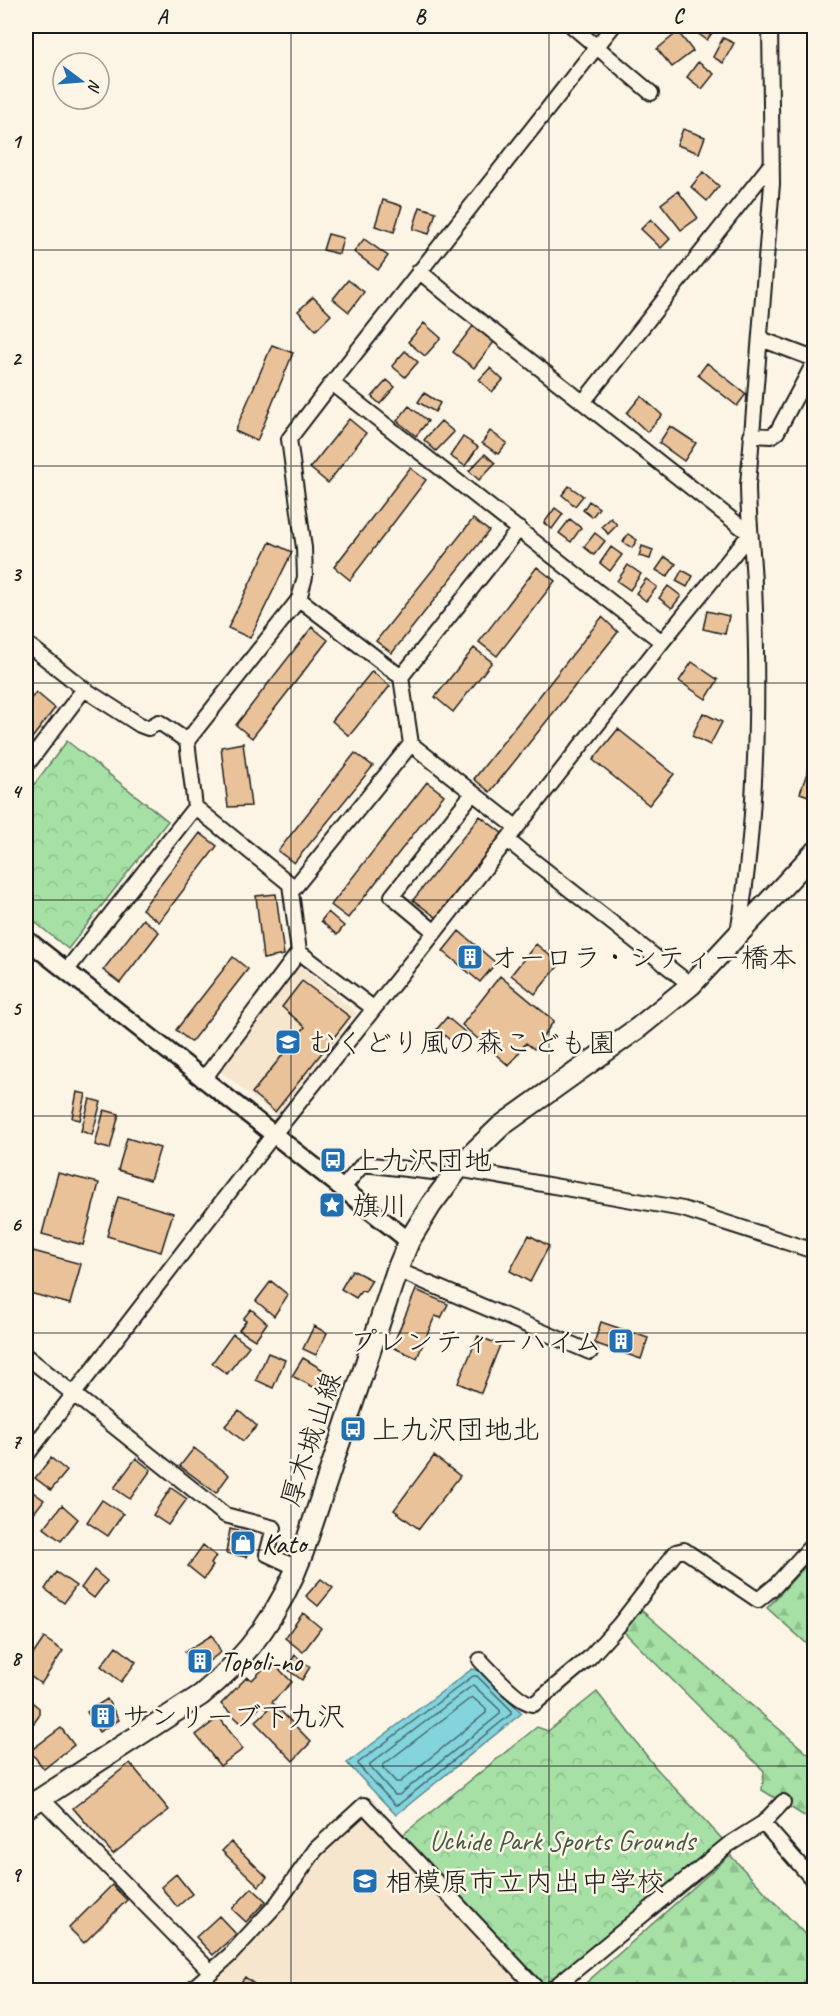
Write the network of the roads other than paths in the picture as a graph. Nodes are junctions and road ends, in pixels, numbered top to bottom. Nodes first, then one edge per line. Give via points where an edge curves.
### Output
1 (572, 26) edge
2 (612, 26) edge
3 (770, 26) edge
4 (597, 46) junction
5 (651, 93) dead end
6 (772, 164) junction
7 (419, 271) junction
8 (761, 339) junction
9 (814, 361) edge
10 (332, 383) junction
11 (584, 401) junction
12 (751, 435) junction
13 (519, 529) junction
14 (750, 534) junction
15 (299, 599) junction
16 (662, 642) junction
17 (26, 643) edge
18 (401, 677) junction
19 (84, 688) junction
20 (187, 741) junction
21 (411, 744) junction
22 (26, 766) edge
23 (472, 794) junction
24 (195, 807) junction
25 (516, 827) junction
26 (507, 840) junction
27 (814, 853) edge
28 (291, 892) junction
29 (435, 932) junction
30 (738, 937) junction
31 (26, 939) edge
32 (300, 952) junction
33 (66, 971) junction
34 (691, 985) junction
35 (373, 1008) junction
36 (203, 1080) junction
37 (274, 1134) junction
38 (458, 1169) junction
39 (433, 1172) dead end
40 (343, 1188) junction
41 (410, 1240) junction
42 (814, 1251) edge
43 (397, 1270) junction
44 (590, 1352) dead end
45 (26, 1356) edge
46 (74, 1395) junction
47 (26, 1456) edge
48 (814, 1544) edge
49 (297, 1568) junction
50 (480, 1660) dead end
51 (783, 1802) dead end
52 (33, 1803) edge
53 (763, 1822) junction
54 (814, 1881) edge
55 (210, 1971) junction
56 (191, 1990) edge
57 (538, 1990) edge
58 (551, 1990) edge

1 - 4 street
2 - 4 street
3 - 6 street
4 - 5 street
4 - 7 street
6 - 8 street
6 - 11 street
7 - 10 street
7 - 11 street
8 - 9 street
8 - 12 street
9 - 12 street via 777,432 771,436
10 - 13 street
10 - 15 street via 289,439 304,548 305,577
11 - 14 street
12 - 14 street
13 - 16 street
13 - 18 street
14 - 16 street
14 - 30 street via 755,649 753,808
15 - 18 street
15 - 20 street
16 - 25 street
17 - 19 street
18 - 21 street
19 - 20 street via 140,725 148,728 159,722
19 - 22 street
20 - 24 street
21 - 23 street
21 - 28 street
23 - 25 street
23 - 29 street via 392,896
24 - 28 street via 290,884
24 - 33 street
25 - 26 street
26 - 29 street
26 - 34 street
27 - 30 main road, 厚木城山線
28 - 32 street
29 - 35 street
30 - 34 main road, 厚木城山線
31 - 33 street
32 - 35 street
32 - 36 street
33 - 36 street
34 - 38 main road, 厚木城山線 via 501,1126
35 - 37 street
36 - 37 street
37 - 40 street
37 - 46 street
38 - 41 main road, 厚木城山線
38 - 42 street via 683,1209
39 - 40 street via 363,1164
40 - 41 street
41 - 43 main road, 厚木城山線
43 - 44 street
43 - 49 main road, 厚木城山線
45 - 46 street
46 - 47 street
46 - 49 street via 229,1516 274,1528 267,1554
48 - 50 street via 758,1600 684,1550 676,1552 620,1625 589,1658 534,1704 520,1699
49 - 52 main road, 厚木城山線 via 268,1623 221,1679 175,1714
51 - 53 street
52 - 55 street
53 - 54 street
53 - 58 street via 728,1845
55 - 56 street
55 - 57 street via 276,1905 316,1849 364,1805

